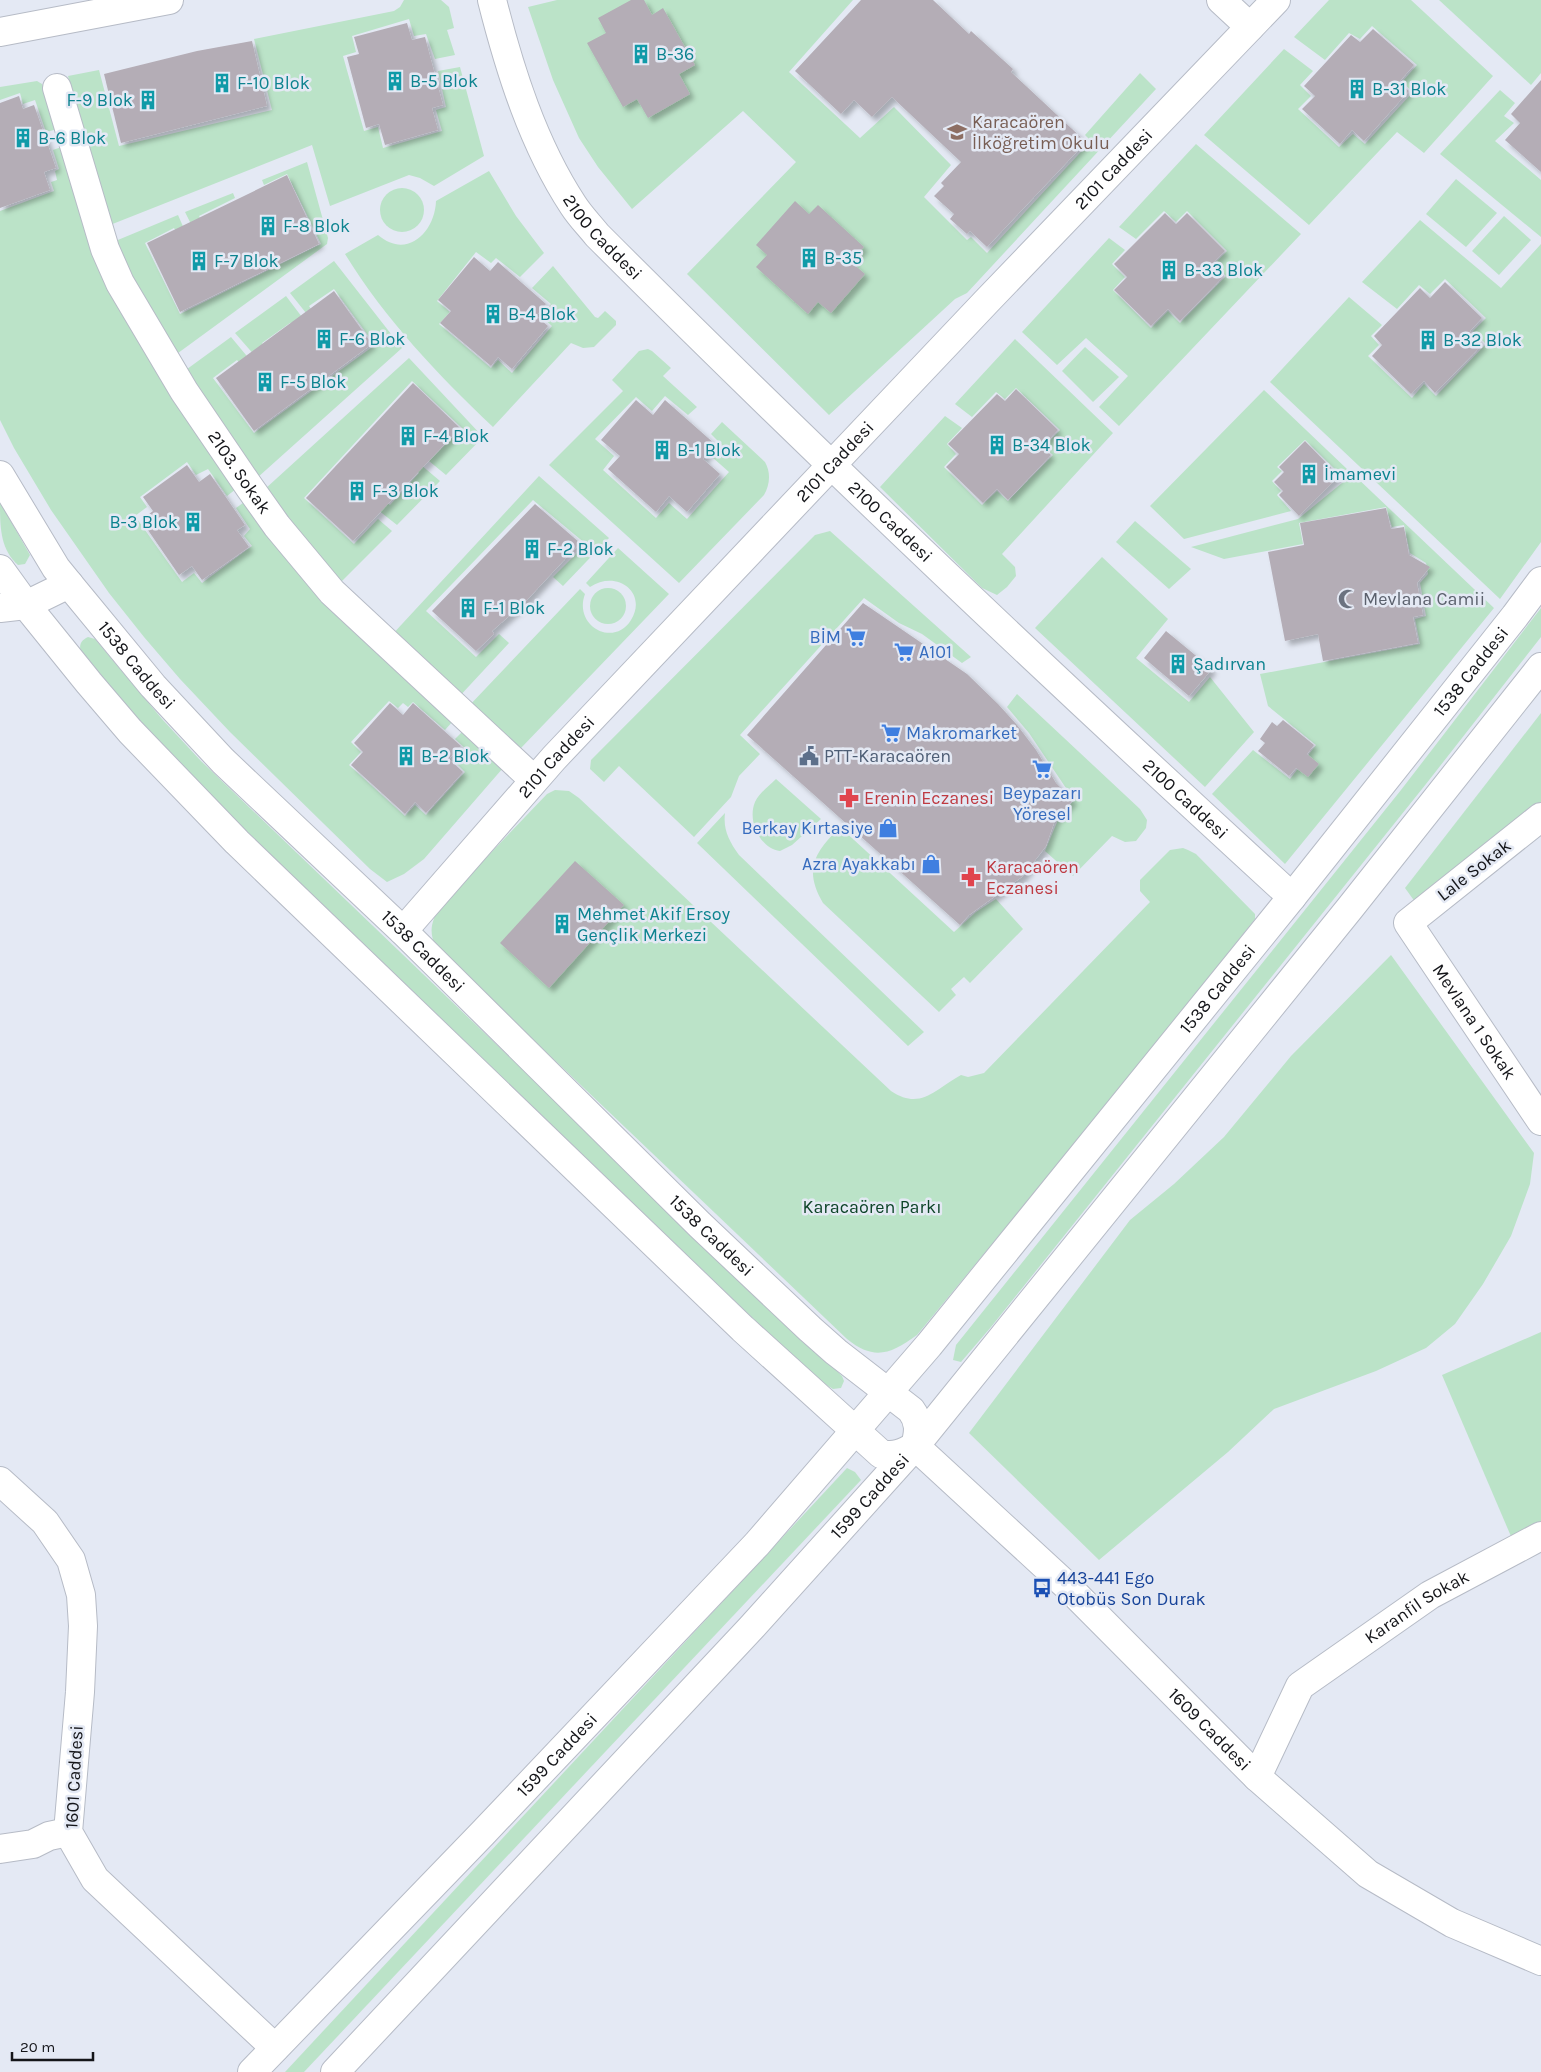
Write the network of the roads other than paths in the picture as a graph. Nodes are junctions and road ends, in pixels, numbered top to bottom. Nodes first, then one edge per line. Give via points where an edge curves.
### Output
1 (169, 0) edge
2 (492, 0) edge
3 (1221, 0) edge
4 (1276, 0) edge
5 (1250, 28) junction
6 (0, 32) edge
7 (57, 88) dead end
8 (832, 465) junction
9 (0, 475) edge
10 (0, 569) edge
11 (1541, 581) edge
12 (68, 584) junction
13 (13, 607) edge
14 (1541, 667) edge
15 (534, 780) junction
16 (1541, 817) edge
17 (1292, 898) junction
18 (1408, 923) joint
19 (403, 931) junction
20 (1539, 1116) edge
21 (888, 1392) junction
22 (854, 1430) junction
23 (914, 1446) junction
24 (0, 1481) edge
25 (1541, 1536) edge
26 (1257, 1777) junction
27 (68, 1832) junction
28 (0, 1848) edge
29 (1541, 1961) edge
30 (275, 2048) junction
31 (252, 2072) edge
32 (336, 2072) edge

1 - 6 main road
2 - 8 main road, 2100 Caddesi via 534,131 574,207 632,270
3 - 5 main road
4 - 5 main road, 2101 Caddesi
5 - 8 main road, 2101 Caddesi
7 - 15 main road, 2103. Sokak via 105,249 120,283 184,391 250,488 332,592
8 - 15 main road, 2101 Caddesi
8 - 17 main road, 2100 Caddesi
9 - 12 main road, 1538 Caddesi
10 - 13 main road
11 - 17 main road, 1538 Caddesi
12 - 13 main road
12 - 19 main road, 1538 Caddesi via 153,686 223,761
13 - 22 main road via 237,842 728,1315
14 - 23 main road via 1338,924
15 - 19 main road, 2101 Caddesi
16 - 18 main road, Lale Sokak
17 - 21 main road, 1538 Caddesi via 929,1346
18 - 20 main road, Mevlana 1 Sokak
19 - 21 main road, 1538 Caddesi via 782,1303 836,1352
21 - 22 main road, 1538 Caddesi
21 - 23 main road, 1538 Caddesi via 914,1414 919,1428
22 - 23 main road via 886,1455 899,1455
22 - 30 main road, 1599 Caddesi via 757,1544
23 - 26 main road, 1609 Caddesi via 1066,1585
23 - 32 main road, 1599 Caddesi via 751,1628
24 - 27 main road, 1601 Caddesi via 45,1522 71,1560 81,1595 80,1692
25 - 26 main road, Karanfil Sokak via 1430,1595 1300,1686
26 - 29 main road, 1609 Caddesi via 1368,1874 1452,1923
27 - 28 main road via 33,1844
27 - 30 main road, 1601 Caddesi via 95,1879
30 - 31 main road, 1599 Caddesi

